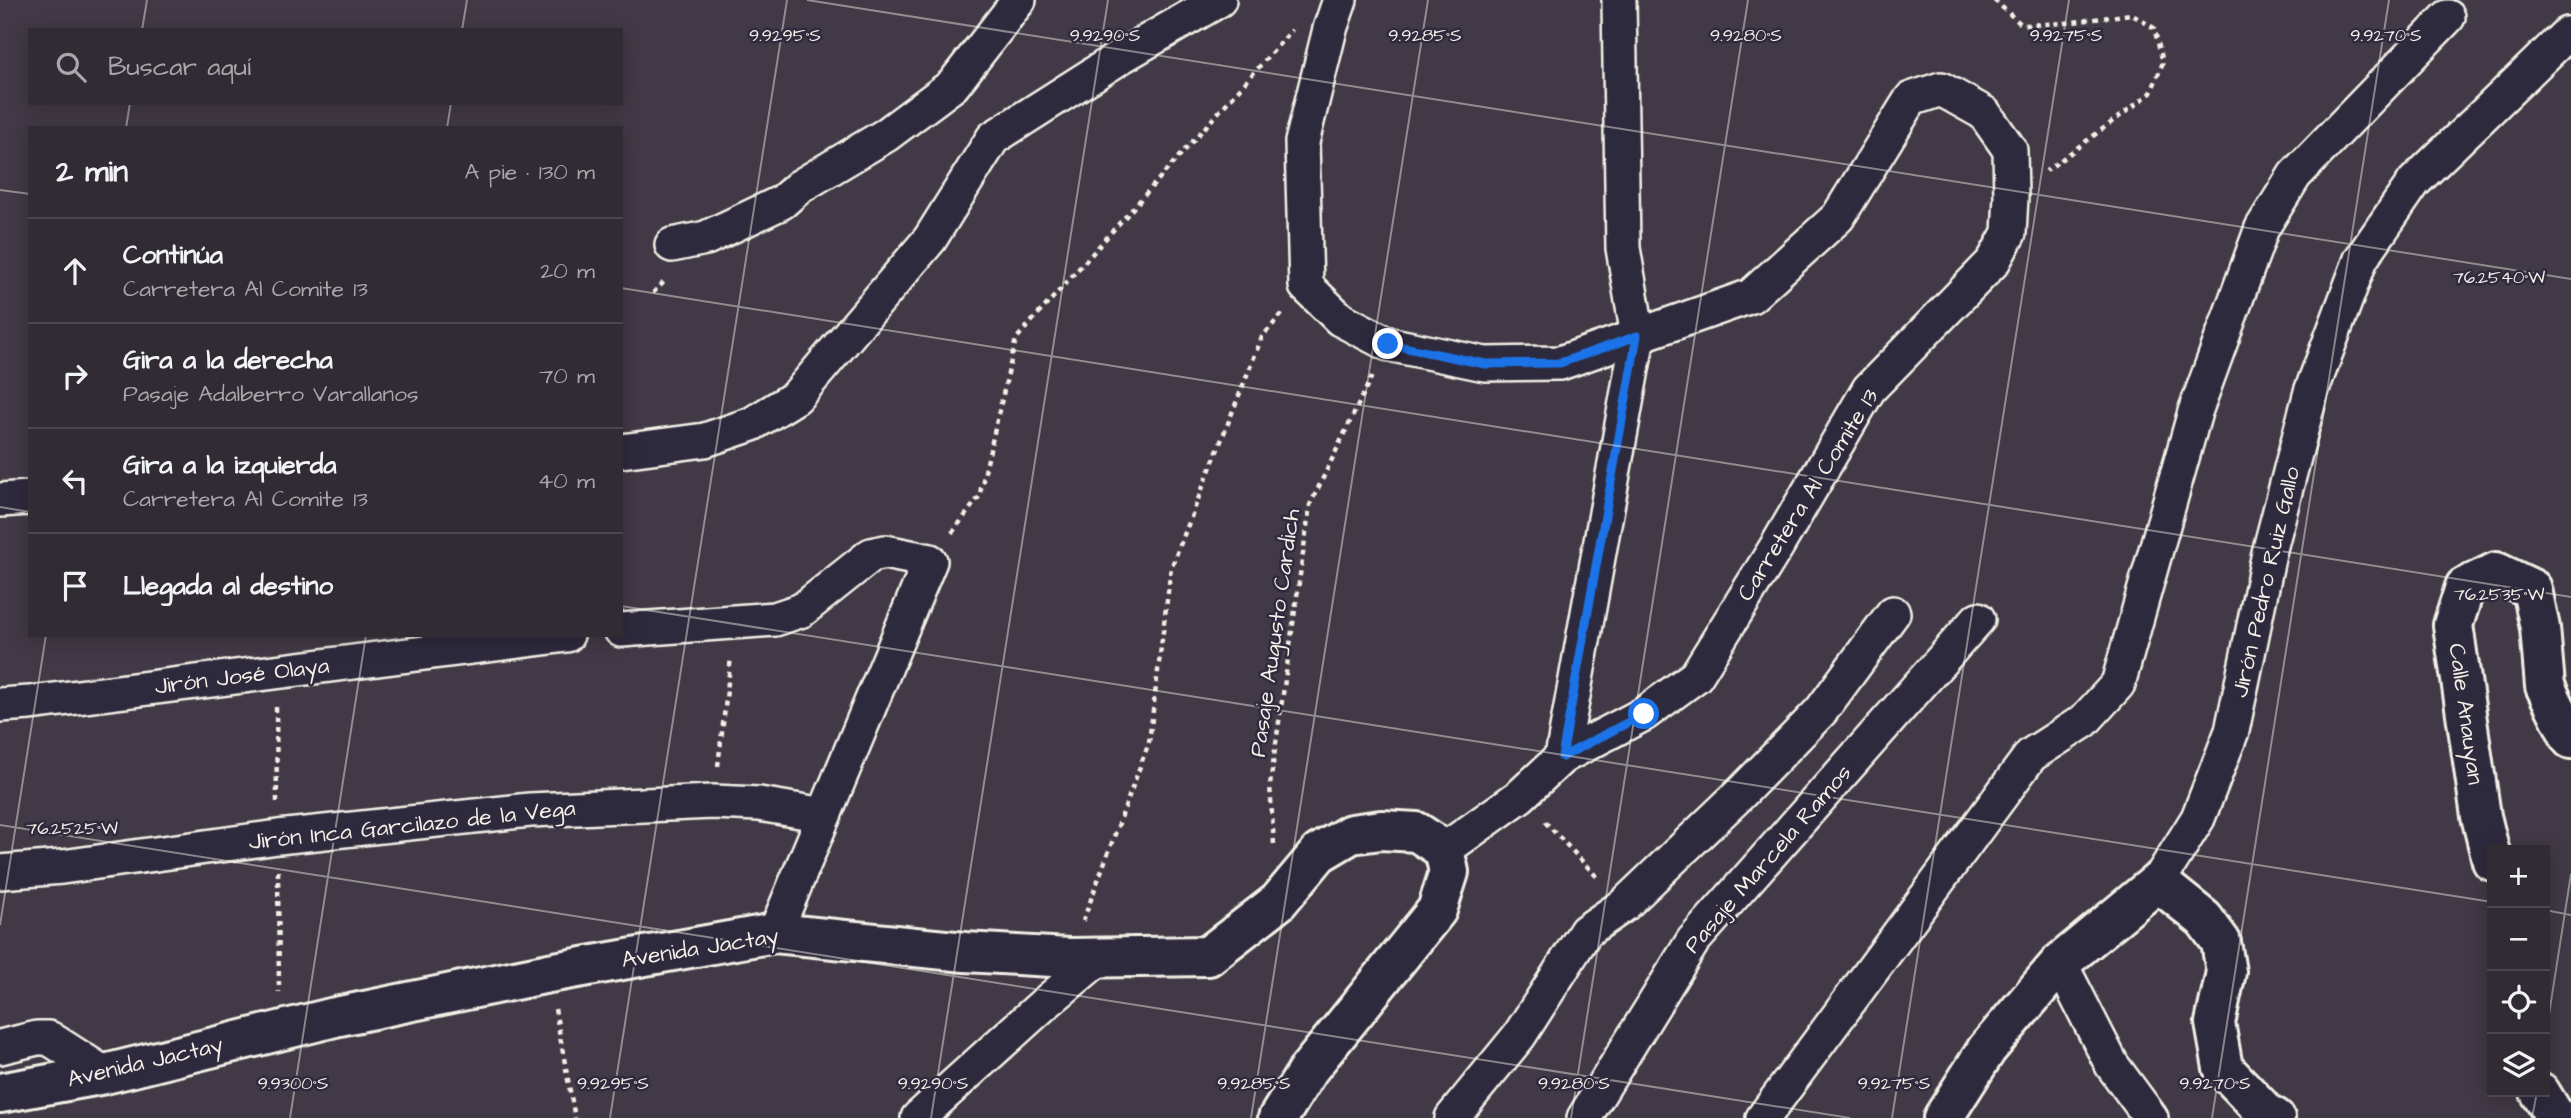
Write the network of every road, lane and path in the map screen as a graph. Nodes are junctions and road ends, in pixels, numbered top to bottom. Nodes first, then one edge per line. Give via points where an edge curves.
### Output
1 (1019, 0) edge
2 (1219, 0) edge
3 (1340, 0) edge
4 (1619, 0) edge
5 (1994, 0) edge
6 (2448, 16) dead end
7 (1300, 20) dead end
8 (2567, 34) dead end
9 (2011, 197) junction
10 (672, 245) dead end
11 (1306, 286) junction
12 (1637, 336) junction
13 (1388, 344) junction
14 (623, 451) edge
15 (28, 498) edge
16 (0, 500) edge
17 (930, 561) junction
18 (1893, 613) dead end
19 (1978, 619) dead end
20 (735, 622) junction
21 (623, 630) edge
22 (551, 637) edge
23 (0, 705) edge
24 (2571, 739) edge
25 (1562, 757) junction
26 (713, 802) junction
27 (824, 814) junction
28 (2488, 845) edge
29 (1444, 850) junction
30 (0, 872) edge
31 (2158, 882) junction
32 (1278, 902) junction
33 (775, 933) junction
34 (1084, 958) junction
35 (2060, 962) junction
36 (549, 973) junction
37 (0, 1047) edge
38 (105, 1074) junction
39 (0, 1093) edge
40 (2543, 1097) edge
41 (575, 1118) edge
42 (918, 1118) edge
43 (1278, 1118) edge
44 (1452, 1118) edge
45 (1584, 1118) edge
46 (1763, 1118) edge
47 (1942, 1118) edge
48 (2151, 1118) edge
49 (2275, 1118) edge
50 (2556, 1118) edge

1 - 10 street via 953,85 886,135 782,202 706,238
2 - 14 street via 993,138 930,239 796,397 752,424 705,440
3 - 11 street via 1302,142
4 - 12 street via 1623,248
5 - 9 path via 2022,25 2131,14 2154,28 2163,62 2151,93
6 - 46 street via 2295,175 2262,228 2195,412 2118,684 2084,721 2031,755
7 - 17 path via 1016,339 979,497
8 - 31 street, Jirón Pedro Ruiz Gallo via 2414,182 2361,259 2311,392 2269,553 2232,731 2198,818
9 - 12 street, Carretera Al Comite 13 via 2010,150 1984,113 1941,89 1911,99 1838,217 1751,296
9 - 25 street, Carretera Al Comite 13 via 2009,233 1993,262 1869,389 1696,676 1644,714
11 - 13 street, Carretera Al Comite 13 via 1340,319
11 - 34 path via 1262,338 1171,568 1149,742
12 - 13 street, Carretera Al Comite 13 via 1560,363 1485,364
12 - 25 street
13 - 32 path, Pasaje Augusto Cardich via 1310,505 1270,785
15 - 16 street
17 - 20 street via 885,552 871,555 802,610 775,619
17 - 27 street
18 - 44 street via 1812,720 1624,905 1586,931 1519,1036
19 - 45 street, Pasaje Marcela Ramos via 1693,941
20 - 21 street
20 - 26 path
22 - 23 street, Jirón José Olaya
24 - 28 street, Calle Anauyan via 2545,686 2532,589 2496,572 2465,587 2454,625
25 - 29 street, Carretera Al Comite 13 via 1520,796
26 - 27 street, Jirón Inca Garcilazo de la Vega
26 - 30 street, Jirón Inca Garcilazo de la Vega via 530,810
27 - 33 street
29 - 32 street, Avenida Jactay via 1417,832 1351,834 1319,853
29 - 43 street via 1449,872 1437,910 1308,1070
31 - 35 street, Jirón Pedro Ruiz Gallo
31 - 49 street via 2204,919 2221,942 2225,972 2215,1023 2222,1068
32 - 34 street, Avenida Jactay via 1208,956
33 - 34 street, Avenida Jactay via 965,952
33 - 36 street, Avenida Jactay
34 - 42 street via 1043,1005
35 - 47 street, Jirón Pedro Ruiz Gallo via 1987,1049
35 - 48 street via 2112,1065
36 - 38 street, Avenida Jactay via 335,1017
36 - 41 path
37 - 38 street via 49,1038
38 - 39 street, Avenida Jactay
40 - 50 street

